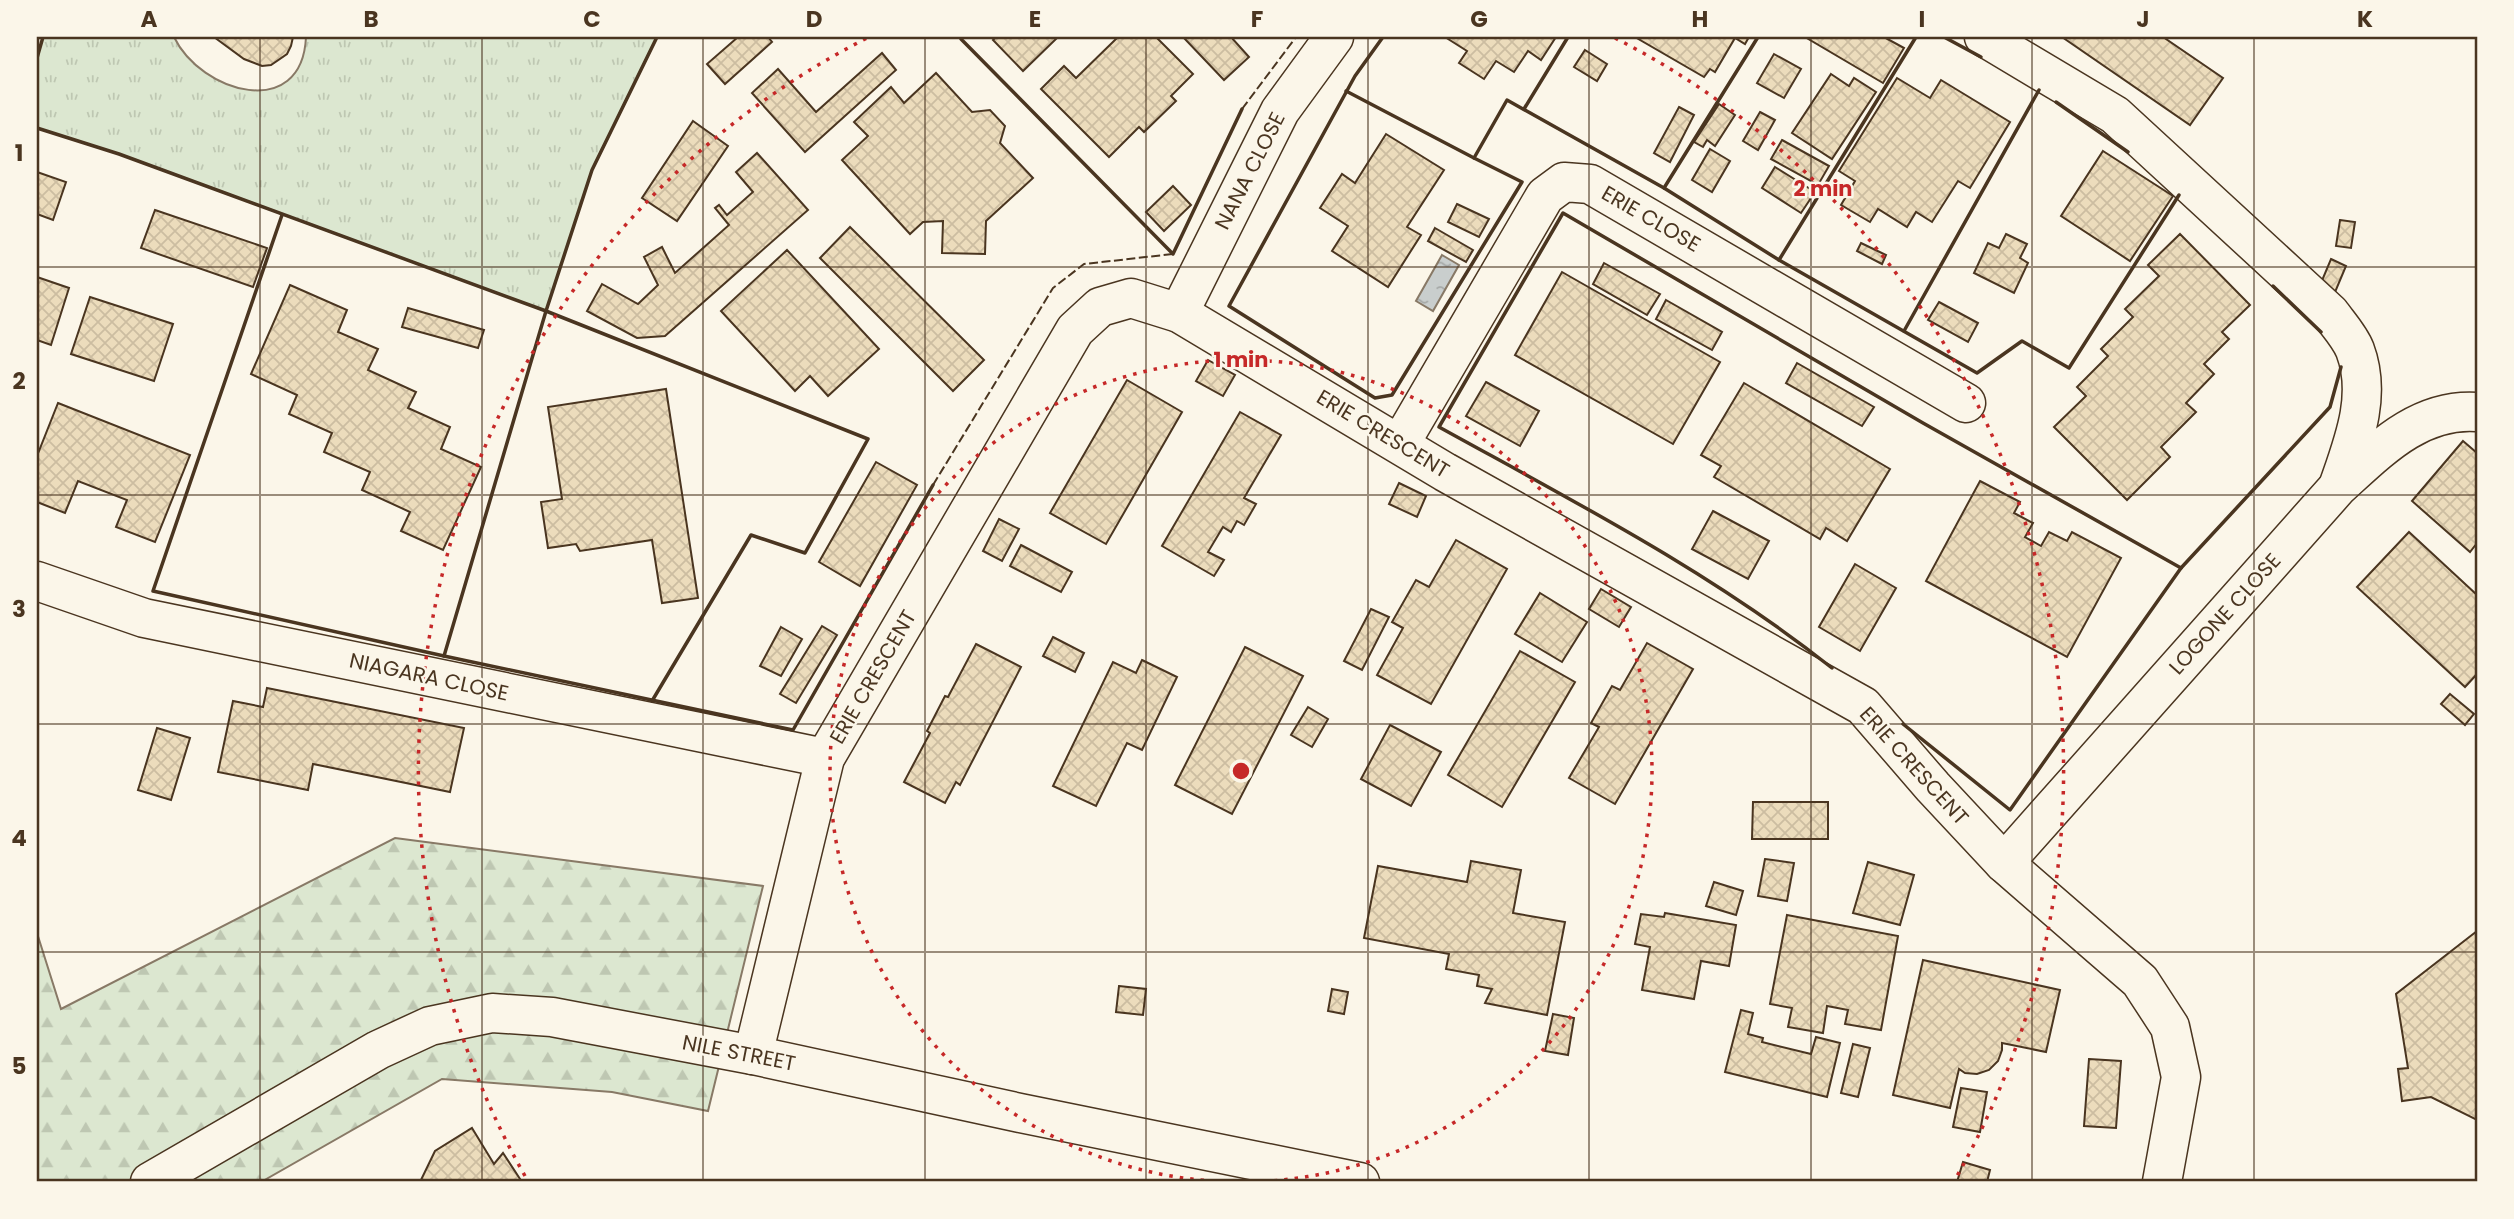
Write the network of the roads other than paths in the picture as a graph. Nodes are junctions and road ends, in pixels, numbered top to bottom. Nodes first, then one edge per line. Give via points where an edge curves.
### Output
1 (1334, 37) edge
2 (1984, 37) edge
3 (1179, 313) junction
4 (1966, 403) dead end
5 (2477, 412) edge
6 (1400, 444) junction
7 (2337, 487) junction
8 (37, 581) edge
9 (825, 758) junction
10 (2004, 863) junction
11 (753, 1055) junction
12 (150, 1182) edge
13 (1360, 1182) edge
14 (2162, 1182) edge

1 - 3 street, NANA CLOSE via 1280,111
2 - 7 street via 2116,115 2330,313 2354,349 2363,391 2355,440
3 - 6 street, ERIE CRESCENT
3 - 9 street, ERIE CRESCENT via 1131,298 1100,307 1075,330
4 - 6 street, ERIE CLOSE via 1590,184 1564,182 1545,196
5 - 7 street, LOGONE CLOSE via 2426,419 2387,443
6 - 10 street, ERIE CRESCENT via 1863,706
7 - 10 street, LOGONE CLOSE
8 - 9 street, NIAGARA CLOSE via 144,618
9 - 11 street, ERIE CRESCENT
10 - 14 street, ERIE CRESCENT via 2140,981 2170,1027 2181,1077
11 - 12 street, NILE STREET via 552,1017 492,1013 430,1026 378,1049
11 - 13 street, NILE STREET

